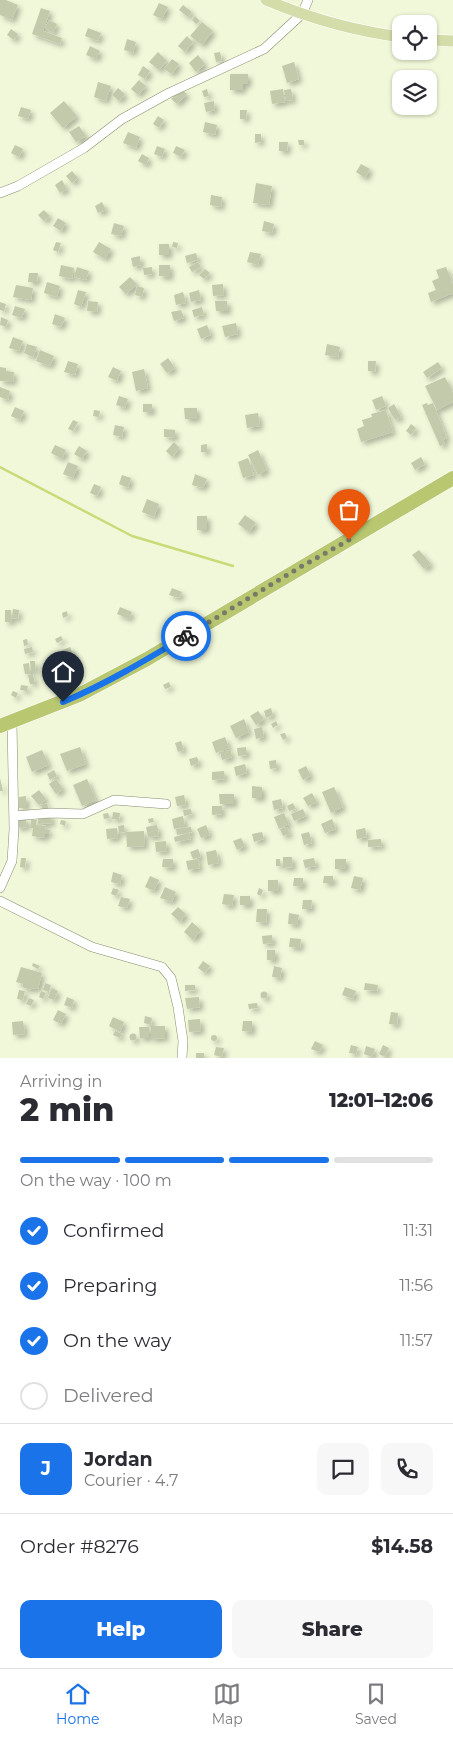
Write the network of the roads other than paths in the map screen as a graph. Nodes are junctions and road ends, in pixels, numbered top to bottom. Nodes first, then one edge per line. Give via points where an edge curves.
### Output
1 (266, 0) edge
2 (308, 0) edge
3 (302, 14) junction
4 (392, 35) edge
5 (437, 41) edge
6 (453, 42) edge
7 (0, 193) edge
8 (453, 478) edge
9 (6, 724) edge
10 (166, 804) dead end
11 (14, 816) junction
12 (0, 888) edge
13 (0, 901) edge
14 (182, 1058) edge

1 - 3 main road
2 - 3 street
3 - 4 main road
3 - 7 street via 264,49 169,93 122,119 84,148
5 - 6 main road
8 - 9 highway via 147,659 79,695
9 - 11 street
10 - 11 street via 114,800 83,814
11 - 12 street via 12,861
13 - 14 street via 92,946 162,967 174,988 183,1041

